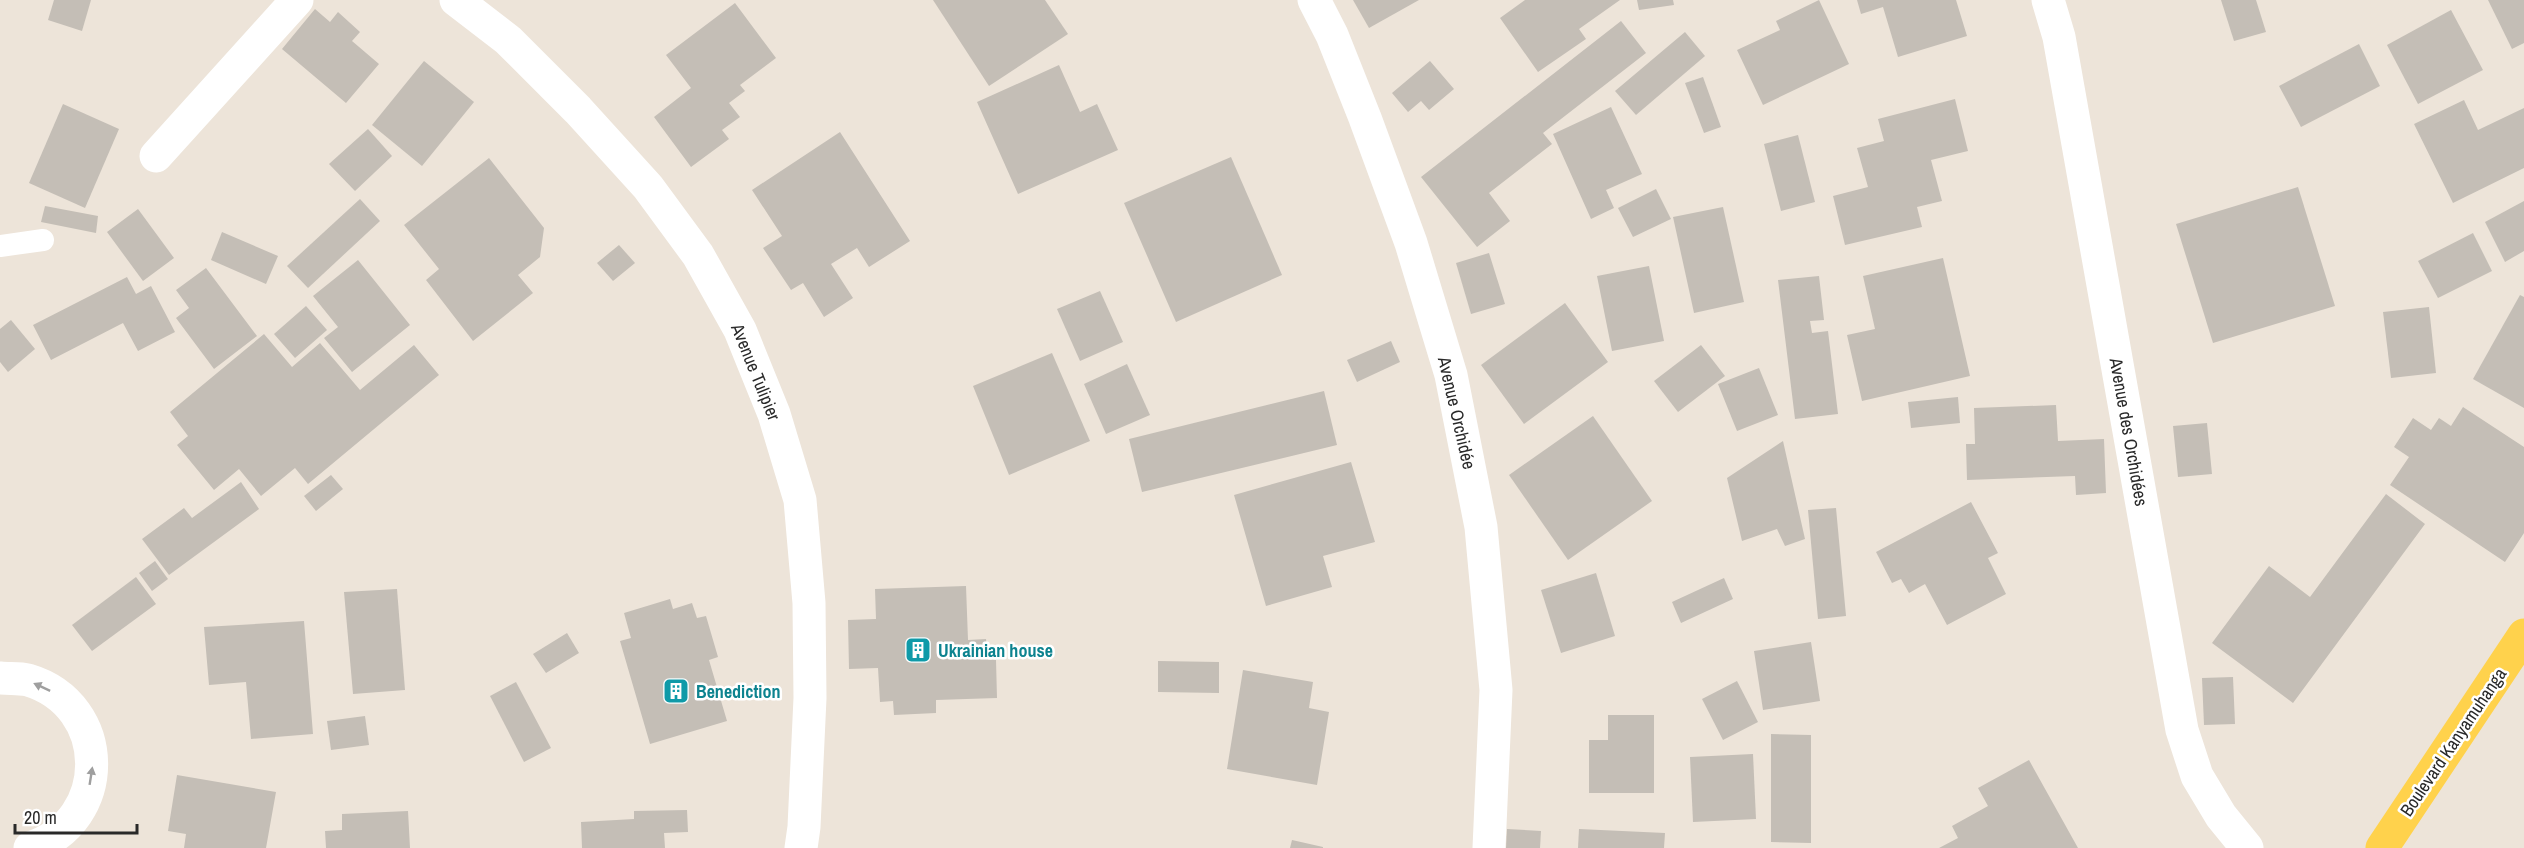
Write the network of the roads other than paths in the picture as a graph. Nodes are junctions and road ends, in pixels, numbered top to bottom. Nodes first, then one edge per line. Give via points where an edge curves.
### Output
1 (297, 0) edge
2 (456, 0) edge
3 (1314, 0) edge
4 (2048, 0) edge
5 (156, 156) dead end
6 (43, 240) dead end
7 (0, 246) edge
8 (2524, 635) edge
9 (0, 678) edge
10 (41, 846) edge
11 (801, 848) edge
12 (1488, 848) edge
13 (2247, 848) edge
14 (2382, 848) edge

1 - 5 street
2 - 11 street, Avenue Tulipier via 508,40 648,187 698,255 744,340 774,414 800,500 809,603 810,698
3 - 12 street, Avenue Orchidée via 1408,232 1450,375 1481,527 1496,690
4 - 13 street, Avenue des Orchidées via 2059,37 2182,730 2198,776 2221,816
6 - 7 lane
8 - 14 main road, Boulevard Kanyamuhanga
10 -> 9 street via 69,826 86,801 93,771 89,741 76,714 55,693 27,680

